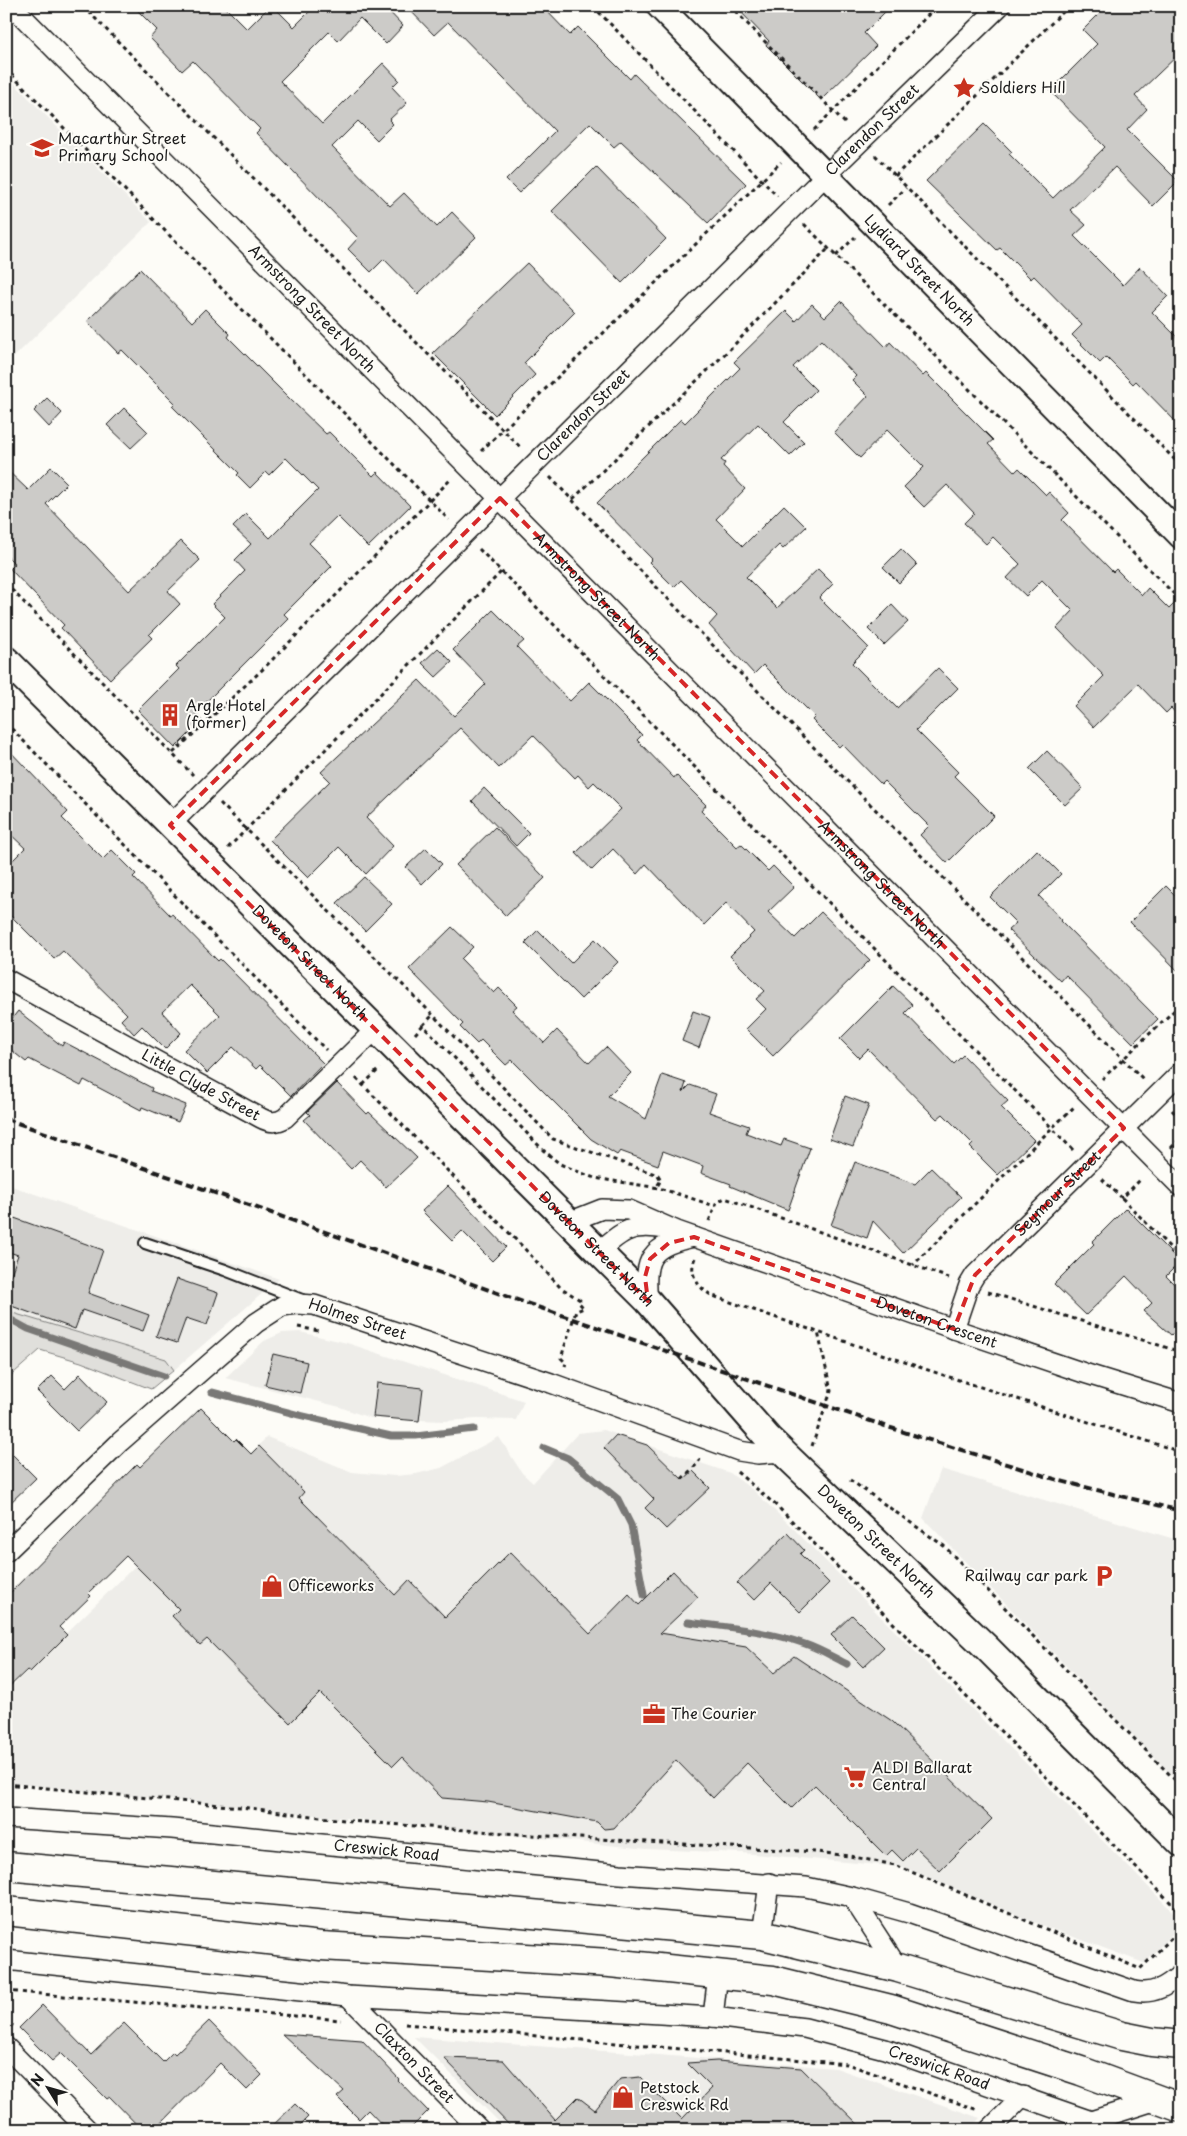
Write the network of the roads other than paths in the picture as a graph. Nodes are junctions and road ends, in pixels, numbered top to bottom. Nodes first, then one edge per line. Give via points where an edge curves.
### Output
1 (12, 6) edge
2 (659, 6) edge
3 (1000, 6) edge
4 (825, 176) junction
5 (500, 498) junction
6 (1181, 536) edge
7 (6, 660) edge
8 (170, 824) junction
9 (6, 979) edge
10 (376, 1028) junction
11 (1181, 1072) edge
12 (1124, 1128) junction
13 (1181, 1187) edge
14 (568, 1222) junction
15 (691, 1236) junction
16 (145, 1242) dead end
17 (599, 1252) junction
18 (648, 1301) junction
19 (314, 1305) junction
20 (954, 1329) junction
21 (1181, 1403) edge
22 (781, 1452) junction
23 (6, 1552) edge
24 (6, 1818) edge
25 (1181, 1843) edge
26 (6, 1866) edge
27 (769, 1883) junction
28 (852, 1897) junction
29 (6, 1911) edge
30 (762, 1935) junction
31 (6, 1960) edge
32 (898, 1968) junction
33 (718, 1974) junction
34 (1181, 1974) edge
35 (820, 1991) junction
36 (348, 1996) junction
37 (712, 2017) junction
38 (1181, 2045) edge
39 (6, 2047) edge
40 (1023, 2096) junction
41 (1170, 2104) edge
42 (994, 2124) edge
43 (88, 2130) edge
44 (480, 2130) edge

1 - 5 street, Armstrong Street North
2 - 4 street, Lydiard Street North
3 - 4 street, Clarendon Street
4 - 5 street, Clarendon Street
4 - 6 street, Lydiard Street North
5 - 8 street, Clarendon Street
5 - 12 street, Armstrong Street North
7 - 8 main road, Doveton Street North
8 - 10 main road, Doveton Street North
9 - 10 street, Little Clyde Street via 265,1120 276,1122 286,1118
10 - 14 main road, Doveton Street North
11 - 12 street, Seymour Street
12 - 13 street, Armstrong Street North
12 - 20 street, Seymour Street via 986,1264 969,1285
14 - 15 street, Doveton Crescent via 596,1211 622,1208
14 - 17 main road, Doveton Street North
15 - 17 street, Doveton Crescent via 655,1228 624,1230
15 - 18 street via 670,1243 650,1259 645,1277
15 - 20 street, Doveton Crescent
16 - 19 lane
17 - 18 main road, Doveton Street North
18 - 22 main road, Doveton Street North
19 - 22 street, Holmes Street via 552,1383 739,1451 758,1454
19 - 23 street, Holmes Street via 282,1306 256,1323 120,1442
20 - 21 street, Doveton Crescent
22 - 25 main road, Doveton Street North via 986,1647
24 - 27 street, Creswick Road via 172,1829 620,1874
26 - 30 highway
27 - 28 street, Creswick Road via 806,1886
27 - 30 street
28 - 32 street
28 - 34 street, Creswick Road via 909,1913 1134,1991 1155,1991
29 - 33 highway, Creswick Road via 320,1946
30 - 32 highway
30 - 35 highway via 787,1964
31 - 36 street, Creswick Road
32 - 38 highway via 1122,2036
33 - 35 highway, Creswick Road via 773,1980
33 - 37 street
35 - 41 highway, Creswick Road via 892,2009 1082,2071
36 - 37 street, Creswick Road
36 - 44 street, Claxton Street
37 - 40 street, Creswick Road via 805,2028 860,2042
39 - 43 street
40 - 41 street, Creswick Road via 1090,2121
40 - 42 street

